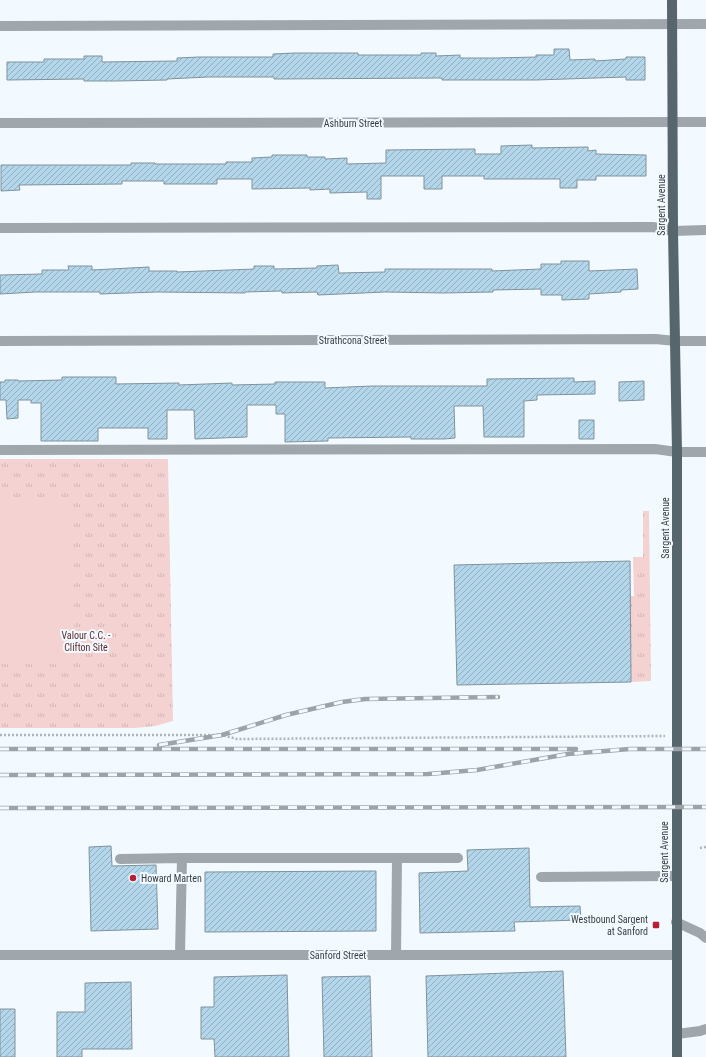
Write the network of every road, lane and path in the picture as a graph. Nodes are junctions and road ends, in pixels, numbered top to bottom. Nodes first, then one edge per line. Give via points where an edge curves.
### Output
1 (672, 0) edge
2 (672, 24) junction
3 (706, 24) edge
4 (0, 26) edge
5 (672, 122) junction
6 (706, 122) edge
7 (0, 123) edge
8 (0, 228) edge
9 (673, 230) junction
10 (706, 230) edge
11 (0, 341) edge
12 (676, 341) junction
13 (706, 341) edge
14 (0, 450) edge
15 (677, 452) junction
16 (706, 452) edge
17 (0, 736) edge
18 (676, 736) junction
19 (700, 848) dead end
20 (706, 848) edge
21 (182, 858) junction
22 (397, 858) junction
23 (458, 858) dead end
24 (120, 859) dead end
25 (676, 876) junction
26 (540, 877) dead end
27 (676, 922) junction
28 (706, 938) edge
29 (0, 955) edge
30 (180, 955) junction
31 (396, 955) junction
32 (676, 955) junction
33 (706, 1029) edge
34 (677, 1034) junction
35 (677, 1057) edge

1 - 2 main road, Sargent Avenue
2 - 3 street
2 - 4 street
2 - 5 main road, Sargent Avenue
5 - 6 street, Ashburn Street
5 - 7 street, Ashburn Street
5 - 9 main road, Sargent Avenue
8 - 9 street via 653,227
9 - 10 street
9 - 12 main road, Sargent Avenue
11 - 12 street, Strathcona Street via 655,338
12 - 13 street, Strathcona Street
12 - 15 main road, Sargent Avenue
14 - 15 street via 655,449
15 - 16 street
15 - 18 main road, Sargent Avenue
17 - 18 path
18 - 25 main road, Sargent Avenue
19 - 20 path
21 - 22 street
21 - 24 street
21 - 30 street
22 - 23 street
22 - 31 street
25 - 26 street
25 - 27 main road, Sargent Avenue
27 - 28 street
27 - 32 main road, Sargent Avenue
29 - 30 street, Sanford Street
30 - 31 street, Sanford Street
31 - 32 street, Sanford Street
32 - 34 main road, Sargent Avenue
33 - 34 street
34 - 35 main road, Sargent Avenue

